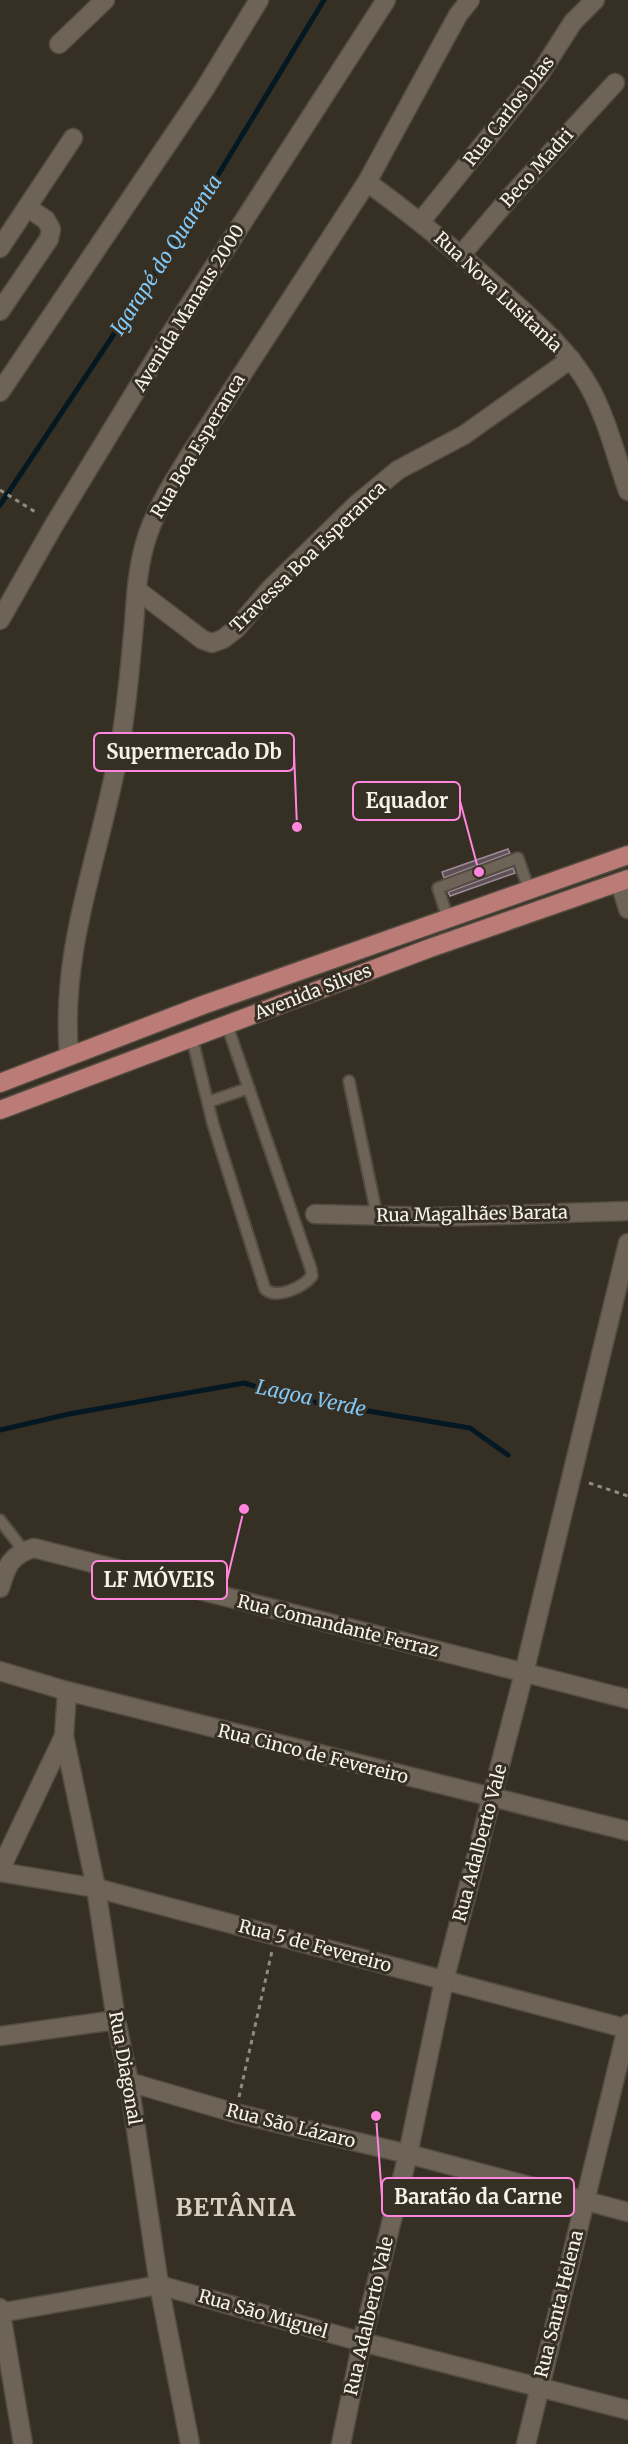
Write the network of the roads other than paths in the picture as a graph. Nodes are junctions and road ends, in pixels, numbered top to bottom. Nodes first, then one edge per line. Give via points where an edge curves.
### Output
1 (105, 0) edge
2 (259, 0) edge
3 (386, 0) edge
4 (470, 0) edge
5 (595, 0) edge
6 (59, 44) dead end
7 (615, 83) dead end
8 (73, 138) dead end
9 (367, 182) junction
10 (27, 207) junction
11 (421, 221) junction
12 (0, 248) edge
13 (461, 255) junction
14 (0, 311) edge
15 (571, 360) junction
16 (0, 392) edge
17 (628, 491) edge
18 (136, 590) junction
19 (0, 620) edge
20 (628, 855) edge
21 (624, 881) edge
22 (530, 890) junction
23 (628, 909) edge
24 (448, 919) junction
25 (227, 1024) junction
26 (192, 1038) junction
27 (69, 1055) junction
28 (348, 1081) dead end
29 (0, 1083) edge
30 (249, 1088) junction
31 (208, 1102) junction
32 (0, 1110) edge
33 (628, 1211) edge
34 (315, 1214) dead end
35 (377, 1216) junction
36 (628, 1243) edge
37 (0, 1520) edge
38 (24, 1551) junction
39 (0, 1588) edge
40 (0, 1671) edge
41 (524, 1673) junction
42 (67, 1691) junction
43 (628, 1699) edge
44 (64, 1736) junction
45 (492, 1798) junction
46 (628, 1832) edge
47 (0, 1871) edge
48 (96, 1888) junction
49 (444, 1981) junction
50 (116, 2020) junction
51 (628, 2027) edge
52 (0, 2036) edge
53 (129, 2082) junction
54 (408, 2154) junction
55 (585, 2201) junction
56 (628, 2212) edge
57 (159, 2285) junction
58 (0, 2311) edge
59 (362, 2342) junction
60 (538, 2388) junction
61 (628, 2410) edge
62 (23, 2444) edge
63 (190, 2444) edge
64 (341, 2444) edge
65 (526, 2444) edge

1 - 6 street
2 - 16 street via 204,90
3 - 19 street, Avenida Manaus 2000 via 168,338
4 - 9 street, Rua Boa Esperanca
5 - 11 street, Rua Carlos Dias via 573,22 539,75
7 - 13 street, Beco Madri
8 - 10 street
9 - 11 street, Rua Nova Lusitania
9 - 18 street, Rua Boa Esperanca via 164,498 148,533
10 - 12 street
10 - 14 street via 46,220 51,230 49,239
11 - 13 street, Rua Nova Lusitania
13 - 15 street, Rua Nova Lusitania
15 - 17 street, Rua Nova Lusitania via 591,389
15 - 18 street, Travessa Boa Esperanca via 464,435 398,470 340,521 223,639 212,643 203,640
18 - 27 street, Rua Boa Esperanca via 119,750 75,935 68,986
20 - 22 main road, Avenida Silves
21 - 23 street
21 - 25 main road, Avenida Silves
22 - 24 main road, Avenida Silves
22 - 24 lane via 518,858 438,888
24 - 27 main road, Avenida Silves
25 - 26 main road, Avenida Silves
25 - 30 lane
26 - 31 lane
26 - 32 main road, Avenida Silves
27 - 29 main road, Avenida Silves
28 - 35 lane
30 - 31 lane
30 - 31 lane via 312,1269 305,1284 276,1295 266,1289
33 - 35 street, Rua Magalhães Barata
34 - 35 street, Rua Magalhães Barata
36 - 41 street, Rua Adalberto Vale
37 - 38 lane
38 - 39 street via 7,1565
38 - 41 street, Rua Comandante Ferraz via 34,1548
40 - 42 street, Rua Cinco de Fevereiro
41 - 43 street, Rua Comandante Ferraz
41 - 45 street, Rua Adalberto Vale
42 - 44 street, Rua Diagonal
42 - 45 street, Rua Cinco de Fevereiro
44 - 47 street
44 - 48 street, Rua Diagonal
45 - 46 street, Rua Cinco de Fevereiro
45 - 49 street, Rua Adalberto Vale
47 - 48 street, Rua 5 de Fevereiro
48 - 49 street, Rua 5 de Fevereiro
48 - 50 street, Rua Diagonal
49 - 51 street, Rua 5 de Fevereiro
49 - 54 street, Rua Adalberto Vale
50 - 52 street
50 - 53 street, Rua Diagonal
51 - 55 street, Rua Santa Helena
53 - 54 street, Rua São Lázaro via 235,2114
53 - 57 street, Rua Diagonal
54 - 55 street, Rua São Lázaro
54 - 59 street, Rua Adalberto Vale
55 - 56 street, Rua São Lázaro
55 - 60 street, Rua Santa Helena
57 - 58 street, Rua São Miguel
57 - 59 street, Rua São Miguel
57 - 63 street, Rua Diagonal
58 - 62 street
59 - 60 street, Rua São Miguel
59 - 64 street, Rua Adalberto Vale
60 - 61 street, Rua São Miguel
60 - 65 street, Rua Santa Helena

